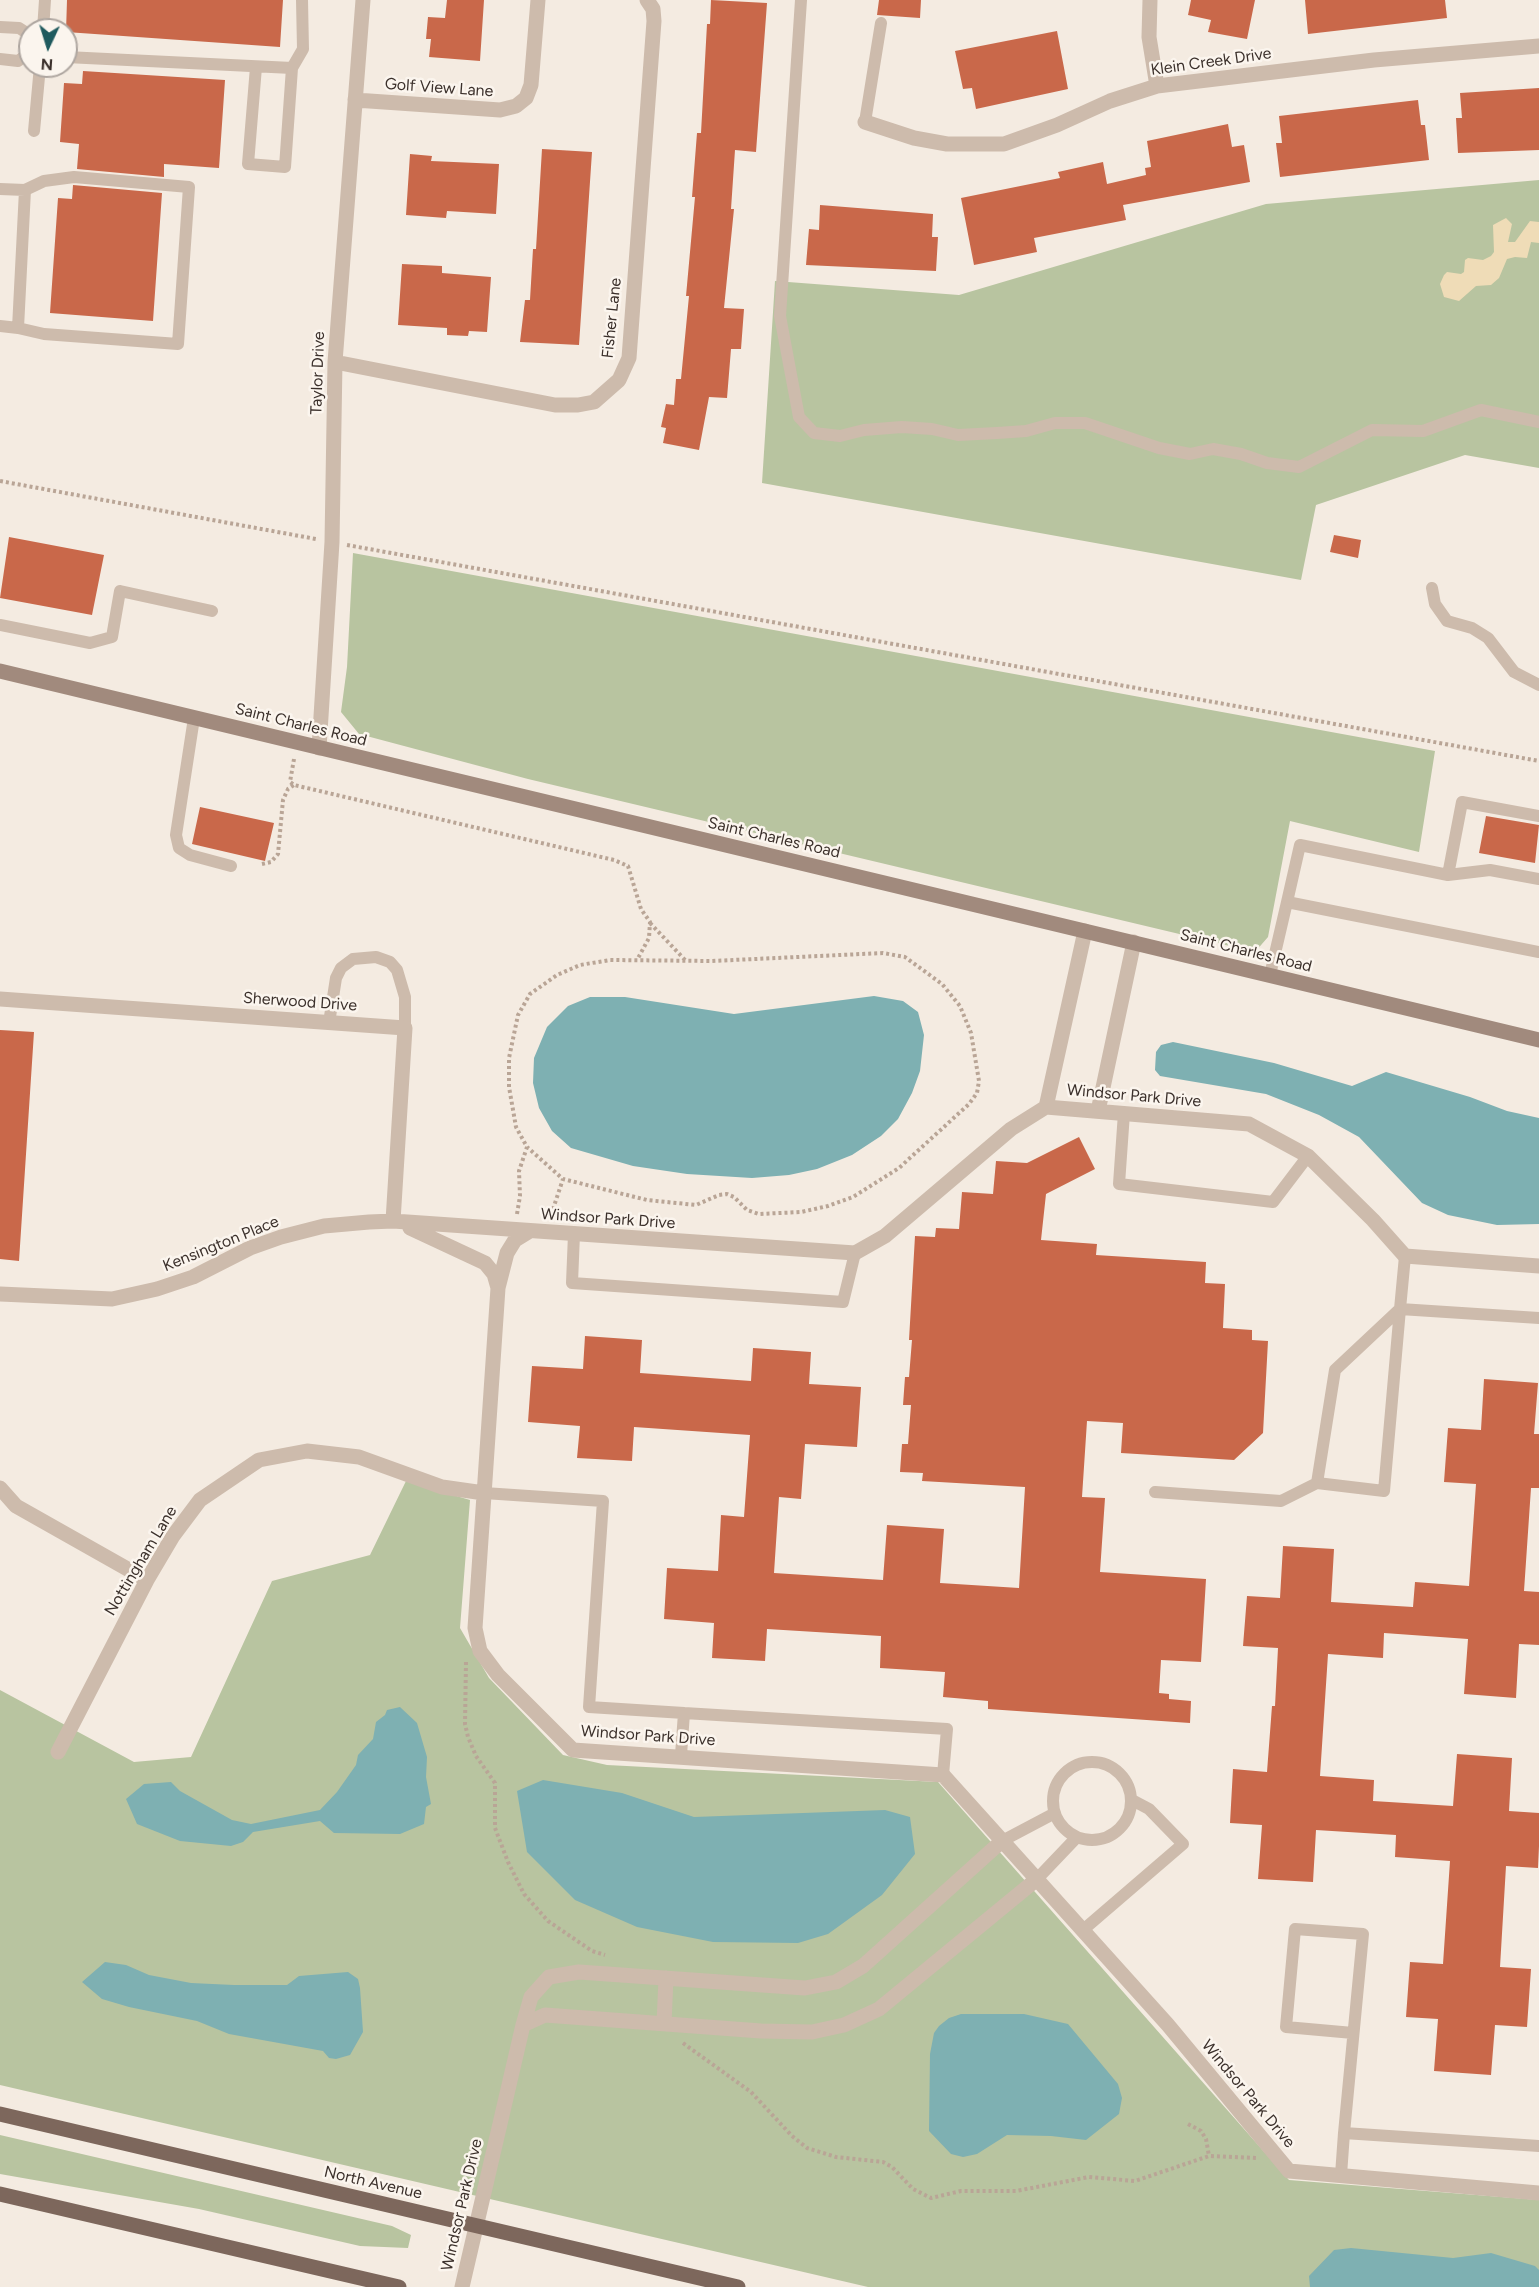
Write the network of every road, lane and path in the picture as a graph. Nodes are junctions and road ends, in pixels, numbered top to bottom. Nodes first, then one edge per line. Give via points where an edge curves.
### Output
1 (45, 0) edge
2 (302, 0) edge
3 (363, 0) edge
4 (538, 0) edge
5 (647, 0) edge
6 (801, 0) edge
7 (1150, 0) edge
8 (44, 18) edge
9 (881, 23) dead end
10 (0, 27) edge
11 (18, 28) edge
12 (1539, 46) edge
13 (78, 58) edge
14 (0, 59) edge
15 (18, 61) edge
16 (256, 67) junction
17 (292, 68) junction
18 (39, 78) edge
19 (1157, 86) junction
20 (355, 100) junction
21 (865, 122) joint
22 (34, 131) dead end
23 (0, 189) edge
24 (25, 190) junction
25 (0, 326) edge
26 (18, 328) junction
27 (335, 362) junction
28 (1539, 422) edge
29 (0, 481) edge
30 (333, 542) junction
31 (369, 548) dead end
32 (1432, 588) dead end
33 (212, 611) dead end
34 (0, 625) edge
35 (0, 671) edge
36 (1539, 685) edge
37 (194, 718) junction
38 (296, 743) junction
39 (319, 748) junction
40 (1539, 761) edge
41 (294, 785) junction
42 (1539, 816) edge
43 (262, 864) dead end
44 (231, 866) dead end
45 (1448, 875) junction
46 (1539, 879) edge
47 (1287, 902) junction
48 (650, 922) junction
49 (1084, 931) junction
50 (1134, 942) junction
51 (1539, 952) edge
52 (637, 960) junction
53 (686, 961) junction
54 (1270, 975) junction
55 (0, 999) edge
56 (329, 1023) junction
57 (405, 1028) junction
58 (1539, 1040) edge
59 (1046, 1107) junction
60 (1098, 1111) junction
61 (1124, 1113) junction
62 (527, 1147) junction
63 (1308, 1156) junction
64 (563, 1179) junction
65 (550, 1220) dead end
66 (393, 1221) junction
67 (514, 1223) dead end
68 (528, 1232) junction
69 (574, 1234) junction
70 (855, 1253) junction
71 (1405, 1256) junction
72 (1539, 1266) edge
73 (498, 1288) junction
74 (0, 1294) edge
75 (1400, 1309) junction
76 (1539, 1317) edge
77 (1317, 1483) junction
78 (0, 1488) edge
79 (1155, 1492) dead end
80 (484, 1493) junction
81 (147, 1580) junction
82 (465, 1659) dead end
83 (684, 1713) junction
84 (58, 1752) dead end
85 (681, 1755) junction
86 (943, 1775) junction
87 (1132, 1800) junction
88 (1054, 1813) junction
89 (1077, 1837) junction
90 (1002, 1841) junction
91 (1037, 1879) junction
92 (1083, 1930) junction
93 (613, 1958) dead end
94 (666, 1978) junction
95 (664, 2024) junction
96 (523, 2025) junction
97 (1353, 2033) junction
98 (680, 2037) dead end
99 (0, 2114) edge
100 (1188, 2124) dead end
101 (1344, 2133) junction
102 (1539, 2146) edge
103 (1273, 2151) junction
104 (1209, 2156) junction
105 (1341, 2175) junction
106 (1539, 2193) edge
107 (0, 2194) edge
108 (476, 2225) junction
109 (399, 2287) edge
110 (462, 2287) edge
111 (738, 2287) edge

1 - 8 lane
2 - 17 lane via 303,49
3 - 20 street, Taylor Drive
4 - 20 street, Golf View Lane via 531,86 526,98 516,106 500,110
5 - 27 street, Fisher Lane via 654,21 629,358 620,380 594,402 555,405
6 - 28 lane via 780,316 799,417 814,433 840,436 902,427 958,435 1086,423 1159,448 1190,454 1213,449 1299,467 1372,430 1423,430 1481,410
7 - 19 street via 1149,37
9 - 21 lane
10 - 11 lane
12 - 19 street, Klein Creek Drive via 1352,62
13 - 16 lane
14 - 15 lane
16 - 17 lane
16 - 17 lane via 248,164 285,167
18 - 22 lane
19 - 21 street, Klein Creek Drive via 1005,144 948,144
20 - 27 street, Taylor Drive
23 - 24 lane
24 - 26 lane
24 - 26 lane via 44,181 74,177 189,187 178,344 44,334
25 - 26 lane
27 - 30 street, Taylor Drive
29 - 30 path
30 - 39 street, Taylor Drive
31 - 40 path
32 - 36 lane via 1435,604 1447,621 1472,628 1488,638 1514,672
33 - 34 lane via 120,591 112,637 90,643
35 - 37 street, Saint Charles Road
37 - 38 street, Saint Charles Road
37 - 44 lane via 176,835 179,848 190,855
38 - 39 street, Saint Charles Road
38 - 41 path via 290,782
39 - 49 street, Saint Charles Road
41 - 43 path via 283,800 278,854
41 - 48 path via 614,860 628,866 640,909
42 - 45 lane via 1462,802
45 - 46 lane via 1490,870
45 - 47 lane via 1300,845
47 - 51 lane
47 - 54 lane
48 - 52 path via 649,938
48 - 53 path
49 - 50 street, Saint Charles Road
49 - 59 street
50 - 54 street, Saint Charles Road
50 - 60 street
52 - 53 path
52 - 62 path via 580,965 557,975 525,1001 512,1039 509,1087 516,1127
53 - 64 path via 866,953 905,957 942,984 960,1006 978,1062 977,1093 924,1147 877,1184 853,1197 801,1212 752,1213 727,1194 696,1205 668,1203
54 - 58 street, Saint Charles Road
55 - 56 street, Sherwood Drive
56 - 57 street, Sherwood Drive
56 - 57 lane via 341,968 353,959 376,957 390,962 397,970 405,997
57 - 66 street
59 - 60 street, Windsor Park Drive
59 - 70 street, Windsor Park Drive via 1011,1129 885,1236
60 - 61 street, Windsor Park Drive
61 - 63 street, Windsor Park Drive via 1250,1124
61 - 63 lane via 1119,1184 1273,1202
62 - 64 path
62 - 67 path via 519,1171 520,1206
63 - 71 street, Windsor Park Drive
64 - 65 path
66 - 68 street, Kensington Place
66 - 73 street via 485,1263
66 - 74 street, Kensington Place via 324,1226 281,1237 194,1277 112,1299
68 - 69 street, Windsor Park Drive
68 - 73 street, Windsor Park Drive via 515,1240 507,1253
69 - 70 street, Windsor Park Drive
69 - 70 lane via 572,1283 843,1302
71 - 72 street
71 - 75 lane
73 - 80 street, Windsor Park Drive
75 - 76 lane
75 - 77 lane via 1335,1370
75 - 77 lane via 1384,1491
77 - 79 lane via 1281,1501
78 - 81 street via 16,1506
80 - 81 street, Nottingham Lane via 442,1487 359,1457 307,1451 259,1460 200,1500
80 - 83 lane via 603,1501 589,1707
80 - 85 street, Windsor Park Drive via 475,1628 480,1651 498,1675 573,1750
81 - 84 street, Nottingham Lane
82 - 93 path via 465,1724 471,1748 495,1783 495,1828 508,1862 524,1894 548,1921 592,1951
83 - 85 lane
83 - 86 lane via 946,1730
85 - 86 street, Windsor Park Drive
86 - 90 street, Windsor Park Drive
87 - 88 lane via 1125,1779 1117,1770 1108,1764 1086,1762 1058,1780
87 - 89 lane via 1131,1811 1119,1830 1099,1840
87 - 92 lane via 1149,1809 1183,1844
88 - 89 lane via 1067,1832
88 - 90 lane
89 - 91 lane
90 - 91 street, Windsor Park Drive
90 - 94 street, Windsor Park Drive via 863,1966 836,1982 805,1988
91 - 92 street, Windsor Park Drive
91 - 95 street via 879,2009 844,2025 812,2032
92 - 103 street, Windsor Park Drive
94 - 95 street
94 - 96 street, Windsor Park Drive via 579,1972 549,1977 531,1997
95 - 96 street via 545,2015
96 - 108 street, Windsor Park Drive
97 - 97 lane via 1363,1935 1295,1929 1286,2027
97 - 101 lane
98 - 104 path via 751,2092 807,2148 836,2157 883,2162 913,2189 931,2198 961,2191 1016,2191 1089,2176 1135,2181
99 - 108 main road, North Avenue
100 - 104 path via 1201,2131
101 - 102 lane
101 - 105 lane
103 - 104 path via 1256,2158
103 - 105 street, Windsor Park Drive via 1289,2171
105 - 106 street, Windsor Park Drive
107 - 109 main road
108 - 110 street, Windsor Park Drive
108 - 111 main road, North Avenue

